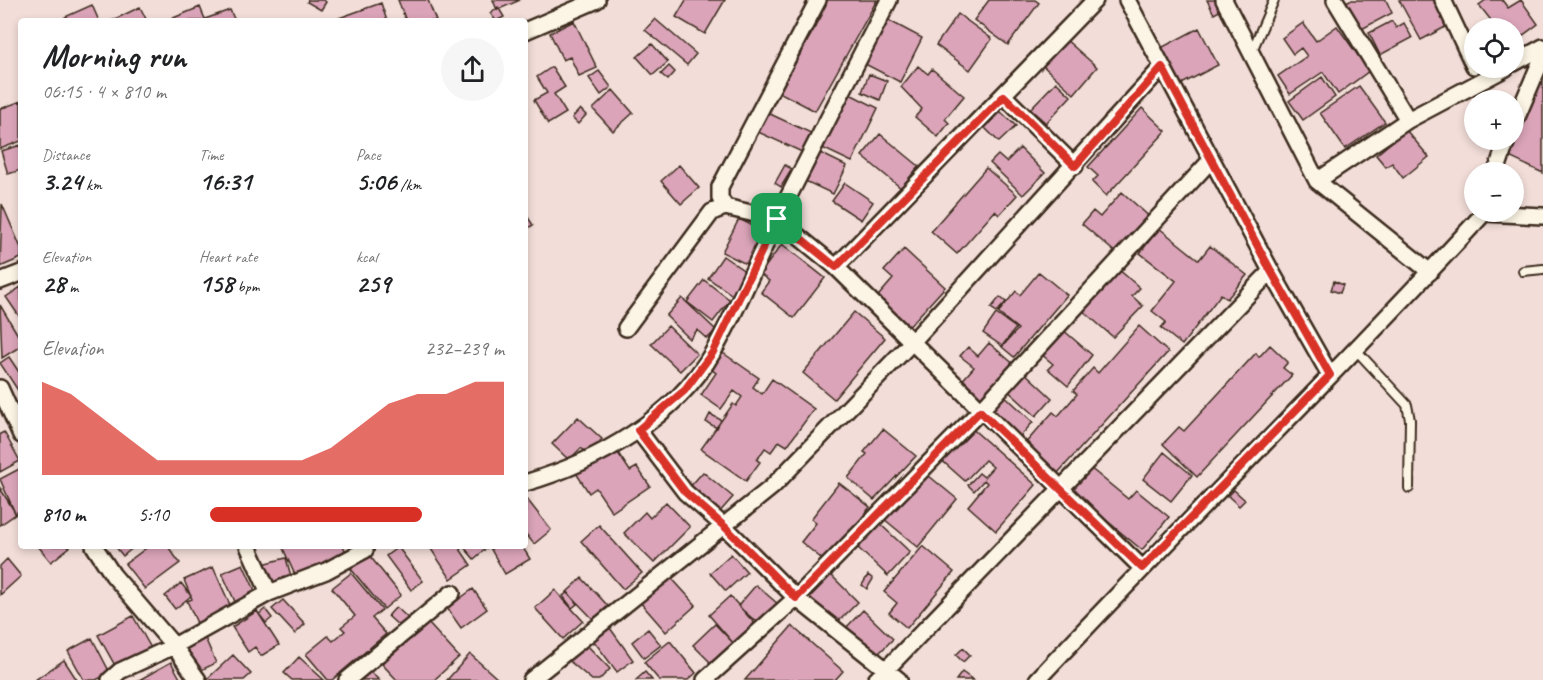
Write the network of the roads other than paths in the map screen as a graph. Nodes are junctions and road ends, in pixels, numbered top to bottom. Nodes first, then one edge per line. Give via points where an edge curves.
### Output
1 (597, 0) edge
2 (818, 0) edge
3 (889, 0) edge
4 (1095, 0) edge
5 (1127, 0) edge
6 (1224, 0) edge
7 (1274, 0) edge
8 (1335, 0) edge
9 (1443, 0) edge
10 (528, 30) edge
11 (1464, 44) edge
12 (1543, 47) edge
13 (1251, 52) junction
14 (1543, 56) edge
15 (1524, 57) edge
16 (1162, 67) junction
17 (1467, 78) edge
18 (1004, 96) junction
19 (1524, 101) edge
20 (1408, 120) junction
21 (1211, 160) junction
22 (1075, 166) junction
23 (1317, 181) junction
24 (725, 207) junction
25 (1524, 215) edge
26 (1543, 216) edge
27 (777, 219) junction
28 (1475, 222) edge
29 (836, 267) junction
30 (1543, 269) edge
31 (1271, 271) junction
32 (1523, 271) dead end
33 (1430, 272) junction
34 (18, 274) edge
35 (0, 281) edge
36 (626, 328) dead end
37 (914, 341) junction
38 (1357, 351) junction
39 (1330, 375) junction
40 (0, 388) edge
41 (980, 411) junction
42 (18, 428) edge
43 (638, 430) junction
44 (528, 482) edge
45 (1061, 488) junction
46 (1409, 488) dead end
47 (725, 527) junction
48 (96, 549) edge
49 (249, 549) edge
50 (364, 549) edge
51 (1142, 568) junction
52 (269, 593) junction
53 (452, 593) dead end
54 (796, 598) junction
55 (174, 646) junction
56 (887, 677) edge
57 (110, 680) edge
58 (198, 680) edge
59 (347, 680) edge
60 (531, 680) edge
61 (705, 680) edge
62 (1037, 680) edge

1 - 10 street
2 - 24 street via 720,187
3 - 27 street
4 - 18 street
5 - 16 street
6 - 13 street
7 - 13 lane
8 - 20 street
9 - 11 street
12 - 15 street
13 - 23 street
14 - 19 street
16 - 21 street
16 - 22 street
17 - 20 street
18 - 22 street
18 - 29 street
20 - 23 street
21 - 31 street
21 - 41 street
22 - 37 street
23 - 33 street
24 - 27 street
24 - 36 street via 711,212
25 - 26 street
27 - 29 street
27 - 43 street via 713,352 684,391
28 - 33 street
29 - 37 street
30 - 32 lane
31 - 39 street
31 - 45 street
33 - 38 street
34 - 35 street
37 - 41 street
37 - 47 street via 772,487
38 - 39 street
38 - 46 lane via 1407,405
39 - 51 street
40 - 42 street
41 - 45 street
41 - 54 street
43 - 44 street via 558,474
43 - 47 street via 685,492
45 - 51 street
45 - 56 street
47 - 54 street
47 - 60 street via 660,574
48 - 55 street via 113,575
49 - 52 street
50 - 52 street via 326,571
51 - 62 street
52 - 55 street
53 - 59 street
54 - 56 street
54 - 61 street
55 - 57 street via 120,671
55 - 58 street

